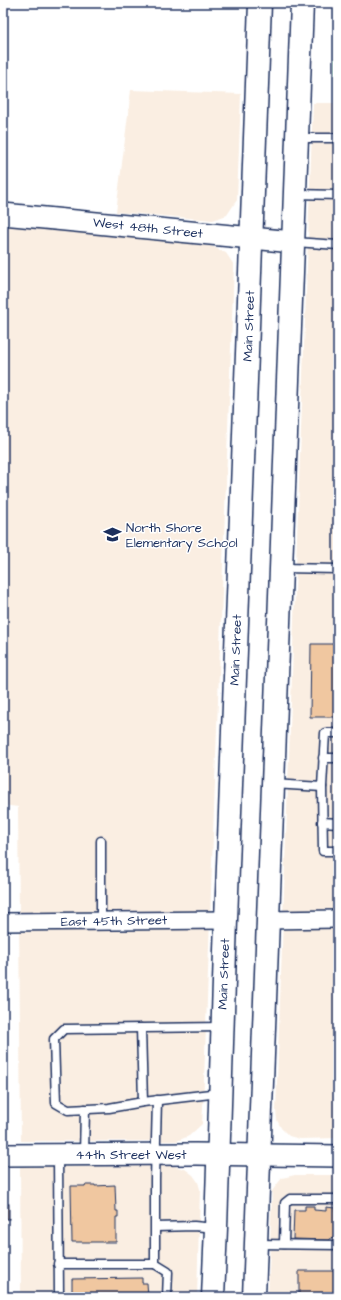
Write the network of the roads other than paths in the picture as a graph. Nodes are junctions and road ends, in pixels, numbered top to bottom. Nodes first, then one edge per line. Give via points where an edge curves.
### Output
1 (260, 3) edge
2 (302, 3) edge
3 (297, 138) junction
4 (338, 138) edge
5 (295, 194) junction
6 (338, 195) edge
7 (3, 214) edge
8 (252, 238) junction
9 (293, 242) junction
10 (338, 245) edge
11 (281, 568) junction
12 (338, 569) edge
13 (338, 733) edge
14 (323, 758) junction
15 (338, 758) edge
16 (272, 784) junction
17 (322, 787) junction
18 (322, 822) junction
19 (338, 823) edge
20 (101, 841) dead end
21 (338, 851) edge
22 (338, 919) edge
23 (226, 920) junction
24 (267, 920) junction
25 (101, 921) junction
26 (3, 922) edge
27 (222, 1027) junction
28 (141, 1028) junction
29 (220, 1093) junction
30 (157, 1100) junction
31 (143, 1102) junction
32 (85, 1109) junction
33 (156, 1154) junction
34 (3, 1155) edge
35 (58, 1155) junction
36 (84, 1155) junction
37 (218, 1155) junction
38 (259, 1156) junction
39 (338, 1156) edge
40 (338, 1199) edge
41 (156, 1227) junction
42 (216, 1228) junction
43 (256, 1244) junction
44 (284, 1244) junction
45 (338, 1245) edge
46 (58, 1264) junction
47 (155, 1264) junction
48 (59, 1297) edge
49 (167, 1297) edge
50 (213, 1297) edge
51 (254, 1297) edge

1 - 8 main road, Main Street
2 - 3 main road
3 - 4 lane
3 - 5 main road
5 - 6 lane
5 - 9 main road
7 - 8 street, West 48th Street
8 - 9 street, West 48th Street
8 - 23 main road, Main Street
9 - 10 lane
9 - 11 main road
11 - 12 lane
11 - 16 main road
13 - 14 lane via 325,733
14 - 15 lane
14 - 17 lane
16 - 17 lane
16 - 24 main road
17 - 18 lane
18 - 19 lane
18 - 21 lane via 323,851
20 - 25 lane
22 - 24 street
23 - 25 street, East 45th Street
23 - 27 main road, Main Street
24 - 38 main road
25 - 26 street, East 45th Street
27 - 28 lane
27 - 29 main road, Main Street
28 - 31 lane
28 - 32 lane via 64,1029 54,1040 56,1103 68,1110
29 - 30 lane
29 - 37 main road, Main Street
30 - 31 lane
30 - 33 lane
31 - 32 lane
32 - 36 lane
33 - 36 street, 44th Street West
33 - 37 street, 44th Street West
33 - 41 lane
34 - 35 street, 44th Street West
35 - 36 street, 44th Street West
35 - 46 lane
37 - 38 street, 44th Street West
37 - 42 main road, Main Street
38 - 39 street, 44th Street West
38 - 43 main road
40 - 44 lane via 290,1199 285,1203
41 - 42 lane
41 - 47 lane
42 - 50 main road, Main Street
43 - 44 lane
43 - 51 main road
44 - 45 lane
46 - 47 lane
46 - 48 lane
47 - 49 lane via 168,1272

